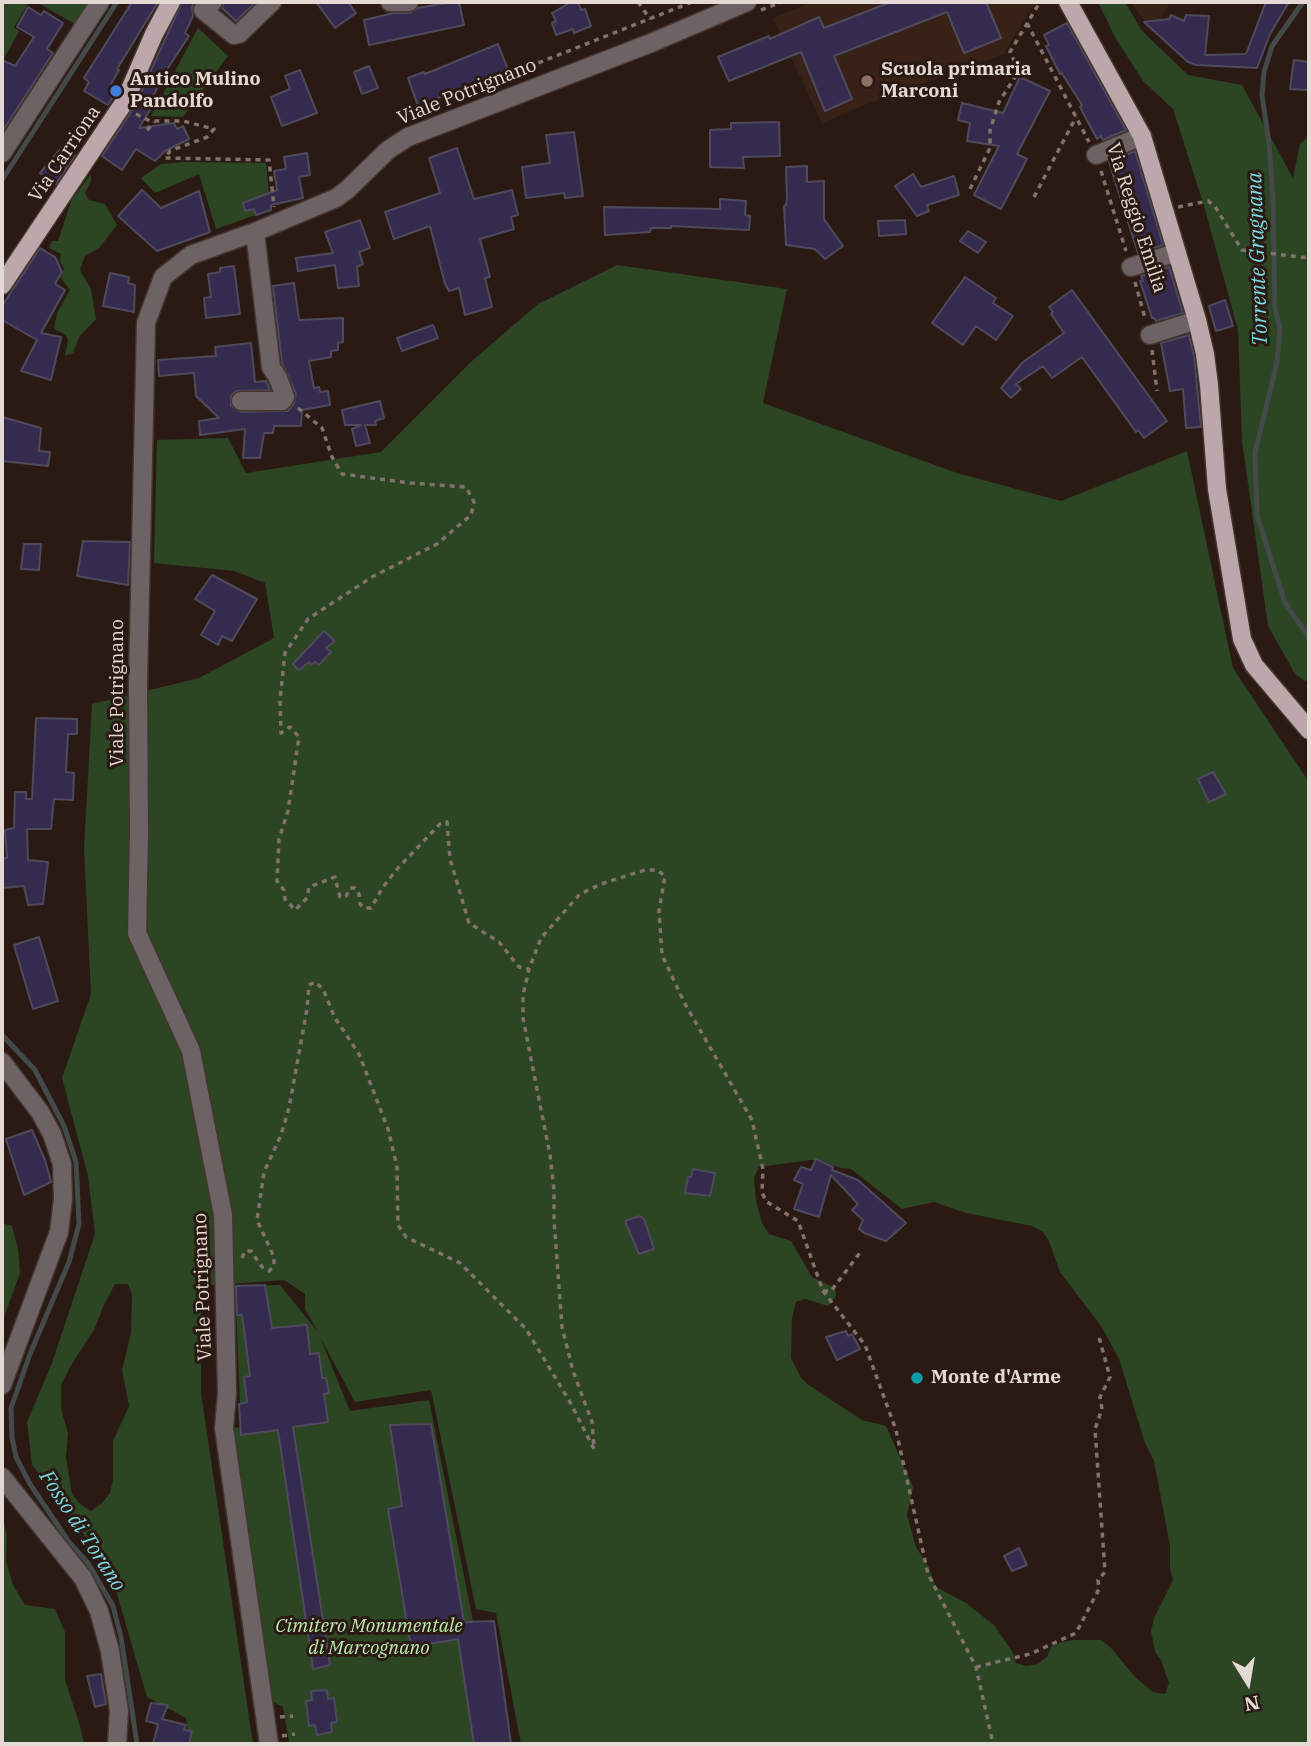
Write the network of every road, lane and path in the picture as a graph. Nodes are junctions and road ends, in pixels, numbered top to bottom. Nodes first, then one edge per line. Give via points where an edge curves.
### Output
1 (100, 2) edge
2 (171, 2) edge
3 (272, 2) edge
4 (390, 2) edge
5 (408, 2) edge
6 (638, 2) edge
7 (747, 2) edge
8 (1040, 2) edge
9 (1068, 2) edge
10 (208, 6) edge
11 (650, 19) dead end
12 (1027, 23) junction
13 (121, 106) junction
14 (1076, 117) junction
15 (154, 122) junction
16 (147, 130) dead end
17 (1142, 136) junction
18 (2, 153) edge
19 (1096, 155) junction
20 (970, 189) dead end
21 (1034, 197) dead end
22 (274, 212) dead end
23 (1164, 213) junction
24 (256, 232) junction
25 (1175, 253) junction
26 (1309, 258) edge
27 (1131, 267) junction
28 (2, 285) edge
29 (1197, 320) junction
30 (1150, 335) junction
31 (1157, 391) dead end
32 (285, 397) junction
33 (241, 401) dead end
34 (1309, 730) edge
35 (529, 969) junction
36 (5, 1065) edge
37 (862, 1250) dead end
38 (241, 1261) dead end
39 (823, 1291) junction
40 (1100, 1337) dead end
41 (2, 1385) edge
42 (2, 1476) edge
43 (976, 1667) junction
44 (117, 1744) edge
45 (269, 1744) edge
46 (993, 1744) edge

1 - 18 street
2 - 13 main road, Via Carriona
3 - 10 street via 234,35
4 - 5 street
6 - 11 path
7 - 24 street, Viale Potrignano via 408,137 336,198
8 - 12 path
9 - 17 main road
12 - 14 path, Via Reggio Emilia
12 - 20 path via 1010,52 1019,71 999,102 989,148
13 - 15 path
13 - 28 main road, Via Carriona
14 - 19 path, Via Reggio Emilia
14 - 21 path
15 - 16 path
15 - 22 path via 183,121 214,129 165,158 269,160
17 - 19 street
17 - 23 main road
19 - 27 path, Via Reggio Emilia
23 - 25 main road
23 - 26 path via 1208,201 1242,250
24 - 32 street via 271,367
24 - 45 street, Viale Potrignano via 181,262 163,277 146,323 137,933 191,1051 223,1215 224,1428
25 - 27 street
25 - 29 main road
27 - 30 path, Via Reggio Emilia
29 - 30 street
29 - 34 main road via 1206,354 1217,489 1242,639 1254,665
30 - 31 path, Via Reggio Emilia
32 - 33 street via 282,401
32 - 35 path via 322,428 342,474 466,487 474,502 471,515 437,544 372,577 308,619 285,653 281,733 290,727 299,737 279,839 277,881 295,910 307,898 309,887 335,877 340,897 355,888 360,904 371,908 398,868 447,822 450,859 469,923 499,942 519,967
35 - 38 path via 523,1018 550,1155 562,1327 592,1422 594,1449 526,1329 460,1262 406,1237 398,1225 397,1167 388,1129 359,1054 315,982 309,985 289,1108 264,1172 257,1220 274,1266 269,1271 262,1268 251,1251 245,1251
35 - 39 path via 541,938 580,894 645,870 665,876 659,911 662,955 752,1120 766,1202 798,1221
36 - 41 street via 52,1134 62,1164 63,1199 59,1232
37 - 39 path via 831,1290
39 - 43 path via 865,1345 896,1430 928,1574
40 - 43 path via 1110,1377 1100,1397 1102,1409 1095,1429 1105,1572 1098,1580 1099,1589 1076,1633 1030,1654
42 - 44 street via 83,1578 99,1611 117,1699
43 - 46 path

